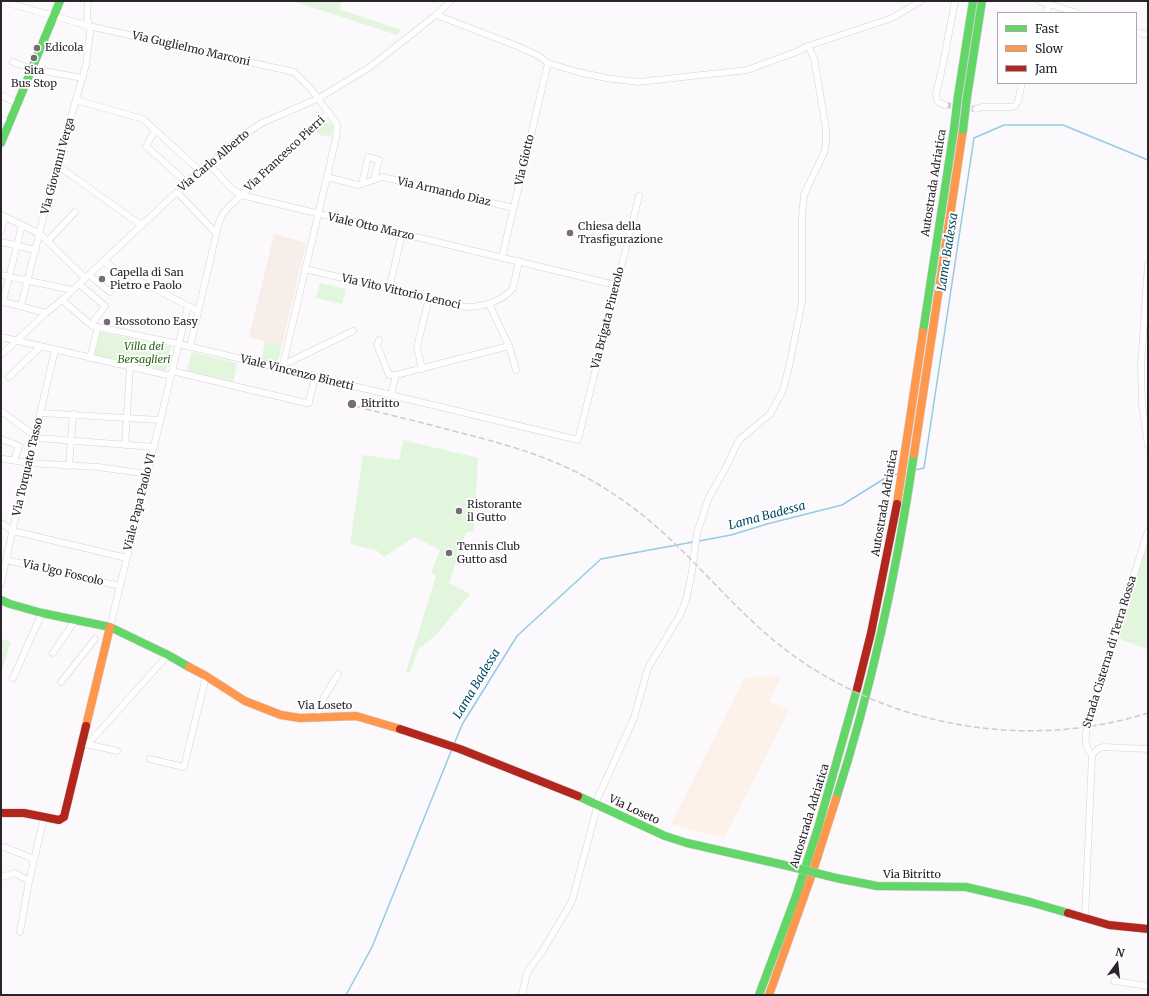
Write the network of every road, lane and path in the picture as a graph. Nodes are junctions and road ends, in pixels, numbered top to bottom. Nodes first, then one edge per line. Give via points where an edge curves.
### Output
1 (2, 1) edge
2 (60, 1) edge
3 (88, 1) edge
4 (451, 1) edge
5 (921, 1) edge
6 (955, 1) edge
7 (973, 1) edge
8 (982, 1) edge
9 (1039, 1) edge
10 (1049, 5) junction
11 (1046, 12) edge
12 (1074, 12) edge
13 (54, 16) junction
14 (436, 16) junction
15 (89, 26) junction
16 (1137, 32) edge
17 (1148, 36) edge
18 (808, 46) junction
19 (13, 62) dead end
20 (548, 63) junction
21 (32, 69) junction
22 (83, 78) junction
23 (1022, 84) edge
24 (1, 95) edge
25 (319, 98) junction
26 (76, 100) junction
27 (18, 104) junction
28 (945, 105) dead end
29 (976, 109) tunnel mouth
30 (329, 112) junction
31 (1, 119) edge
32 (10, 123) junction
33 (155, 130) junction
34 (1, 143) edge
35 (209, 164) junction
36 (57, 166) junction
37 (200, 171) junction
38 (327, 177) junction
39 (374, 180) junction
40 (187, 183) junction
41 (362, 184) junction
42 (178, 192) junction
43 (241, 195) junction
44 (638, 196) dead end
45 (514, 208) junction
46 (75, 212) dead end
47 (318, 214) junction
48 (3, 216) edge
49 (22, 225) junction
50 (141, 225) junction
51 (1, 231) edge
52 (216, 233) junction
53 (40, 234) junction
54 (402, 234) junction
55 (1, 242) edge
56 (48, 242) junction
57 (17, 246) junction
58 (36, 250) junction
59 (502, 257) junction
60 (519, 261) junction
61 (103, 262) junction
62 (1148, 264) edge
63 (305, 269) junction
64 (1, 275) edge
65 (87, 276) junction
66 (9, 277) junction
67 (28, 281) junction
68 (79, 284) junction
69 (616, 285) junction
70 (389, 289) junction
71 (72, 290) junction
72 (110, 292) dead end
73 (429, 298) junction
74 (62, 300) junction
75 (2, 301) edge
76 (489, 304) junction
77 (21, 306) junction
78 (188, 306) junction
79 (198, 311) junction
80 (46, 313) junction
81 (91, 325) junction
82 (98, 327) junction
83 (353, 331) dead end
84 (1, 337) edge
85 (379, 340) dead end
86 (17, 341) junction
87 (179, 344) junction
88 (509, 346) junction
89 (40, 347) junction
90 (190, 347) junction
91 (55, 350) junction
92 (1, 355) edge
93 (90, 358) junction
94 (130, 367) junction
95 (282, 367) junction
96 (422, 369) junction
97 (516, 370) dead end
98 (171, 374) junction
99 (396, 375) junction
100 (10, 377) dead end
101 (316, 378) junction
102 (390, 396) junction
103 (1, 411) edge
104 (41, 412) junction
105 (73, 414) junction
106 (127, 418) junction
107 (160, 420) junction
108 (34, 436) junction
109 (1, 439) edge
110 (71, 440) junction
111 (578, 440) joint
112 (125, 445) junction
113 (1148, 445) edge
114 (154, 447) junction
115 (1, 458) edge
116 (14, 460) junction
117 (29, 462) junction
118 (70, 466) junction
119 (148, 474) junction
120 (1, 523) edge
121 (13, 531) junction
122 (1148, 531) edge
123 (127, 558) junction
124 (6, 560) junction
125 (2, 570) edge
126 (1, 584) edge
127 (120, 586) junction
128 (1, 600) edge
129 (42, 613) junction
130 (76, 619) junction
131 (114, 629) junction
132 (95, 639) dead end
133 (53, 653) dead end
134 (168, 655) junction
135 (338, 674) dead end
136 (206, 676) junction
137 (13, 678) dead end
138 (61, 682) dead end
139 (318, 718) junction
140 (85, 744) junction
141 (1148, 749) edge
142 (117, 751) dead end
143 (1092, 755) junction
144 (150, 759) dead end
145 (596, 804) junction
146 (1, 813) edge
147 (44, 818) junction
148 (675, 839) joint
149 (1, 848) edge
150 (34, 859) junction
151 (1, 877) edge
152 (29, 881) junction
153 (1085, 918) junction
154 (1148, 929) edge
155 (20, 932) dead end
156 (1114, 980) dead end
157 (1148, 986) edge
158 (522, 995) edge
159 (759, 995) edge
160 (769, 995) edge

1 - 13 street, Via Guglielmo Marconi
2 - 13 main road
3 - 15 street, Via Giovanni Verga
4 - 14 street, Via Carlo Alberto
5 - 18 street via 892,18
6 - 28 street via 936,94 938,102
7 - 159 main road, Autostrada Adriatica, bridge via 896,512 871,633 818,828
8 - 160 main road, Autostrada Adriatica, bridge via 913,463 879,641 845,773 820,854
9 - 10 street
10 - 11 street
10 - 12 street
13 - 15 street, Via Guglielmo Marconi
13 - 21 main road
14 - 20 street via 517,46
14 - 25 street, Via Carlo Alberto via 370,67
15 - 22 street, Via Giovanni Verga
15 - 25 street, Via Guglielmo Marconi via 294,72
16 - 17 street
18 - 20 street via 747,70 638,82 606,78
18 - 145 street via 814,58 826,143 824,153 804,195 802,302 783,390 770,414 739,440 709,497 696,533 692,570 683,608 648,668 634,718
19 - 21 street
20 - 45 street, Via Giotto
21 - 22 street
21 - 27 main road
22 - 26 street, Via Giovanni Verga
23 - 29 street via 1015,106
24 - 27 street
25 - 30 street, Via Guglielmo Marconi
25 - 35 street, Via Carlo Alberto via 262,123 239,138
26 - 33 street via 143,118
26 - 36 street, Via Giovanni Verga
27 - 32 main road
30 - 38 street, Via Guglielmo Marconi via 337,127
30 - 43 street, Via Francesco Pierri
31 - 32 street
32 - 34 main road
33 - 37 street
33 - 40 street via 146,146
35 - 37 street, Via Carlo Alberto
35 - 43 street
36 - 50 street
36 - 53 street, Via Giovanni Verga
37 - 40 street, Via Carlo Alberto
38 - 41 street, Via Armando Diaz
38 - 47 street, Via Guglielmo Marconi
39 - 41 street, Via Armando Diaz
39 - 41 street via 379,160 368,157
39 - 45 street, Via Armando Diaz via 383,177
40 - 42 street, Via Carlo Alberto
42 - 50 street, Via Carlo Alberto
42 - 52 street
43 - 47 street, Viale Otto Marzo
43 - 52 street, Via Francesco Pierri via 224,212
44 - 69 street, Via Brigata Pinerolo
45 - 59 street, Via Giotto
46 - 56 street
47 - 54 street, Viale Otto Marzo
47 - 63 street, Via Guglielmo Marconi
48 - 49 street
48 - 51 street
49 - 53 street
49 - 57 street
50 - 61 street, Via Carlo Alberto
52 - 79 street, Via Francesco Pierri
53 - 56 street
53 - 58 street, Via Giovanni Verga
54 - 59 street, Viale Otto Marzo
54 - 70 street
55 - 57 street
56 - 65 street
57 - 58 street
57 - 66 street
58 - 67 street, Via Giovanni Verga
59 - 60 street, Viale Otto Marzo
60 - 69 street, Viale Otto Marzo
60 - 76 street, Via Vito Vittorio Lenoci via 513,288 504,297
61 - 65 street, Via Carlo Alberto
61 - 78 street
62 - 113 street via 1141,365 1142,405
63 - 70 street, Via Vito Vittorio Lenoci
63 - 95 street, Via Guglielmo Marconi
64 - 66 street
65 - 68 street, Via Carlo Alberto
65 - 72 street
66 - 67 street
66 - 75 street
67 - 71 street
67 - 77 street, Via Giovanni Verga
68 - 71 street, Via Carlo Alberto
68 - 81 street via 105,306
69 - 111 street, Via Brigata Pinerolo
70 - 73 street, Via Vito Vittorio Lenoci
71 - 74 street, Via Carlo Alberto
73 - 76 street, Via Vito Vittorio Lenoci via 465,307
73 - 96 street via 417,347
74 - 80 street, Via Carlo Alberto
74 - 81 street
75 - 77 street
76 - 88 street
77 - 80 street
78 - 79 street
78 - 87 street, Viale Papa Paolo VI
79 - 90 street, Via Francesco Pierri
80 - 86 street, Via Carlo Alberto
81 - 82 street, Viale Vincenzo Binetti
82 - 87 street, Viale Vincenzo Binetti
82 - 93 street
83 - 95 street
84 - 86 street
85 - 99 street via 377,345 389,375
86 - 89 street
86 - 92 street, Via Carlo Alberto
87 - 90 street, Viale Vincenzo Binetti
87 - 98 street, Viale Papa Paolo VI
88 - 96 street
88 - 97 street
89 - 91 street
89 - 100 street
90 - 95 street, Viale Vincenzo Binetti
91 - 93 street
91 - 104 street, Via Torquato Tasso
93 - 94 street
94 - 98 street
94 - 106 street
95 - 101 street, Viale Vincenzo Binetti
96 - 99 street
98 - 101 street via 306,404 310,401
98 - 107 street, Viale Papa Paolo VI
99 - 102 street
101 - 102 street, Viale Vincenzo Binetti
102 - 111 street, Viale Vincenzo Binetti
103 - 108 street
104 - 105 street
104 - 108 street, Via Torquato Tasso
105 - 106 street
105 - 110 street
106 - 107 street
106 - 112 street
107 - 114 street, Viale Papa Paolo VI
108 - 110 street
108 - 117 street, Via Torquato Tasso
109 - 116 street via 19,446
110 - 112 street
110 - 118 street
112 - 114 street
114 - 119 street, Viale Papa Paolo VI
115 - 116 street
116 - 117 street
117 - 118 street
117 - 121 street, Via Torquato Tasso
118 - 119 street
119 - 123 street, Viale Papa Paolo VI
120 - 121 street
121 - 123 street
121 - 124 street, Via Torquato Tasso
122 - 143 street, Strada Cisterna di Terra Rossa via 1089,718 1086,739 1089,754
123 - 127 street, Viale Papa Paolo VI
124 - 125 street, Via Torquato Tasso
124 - 127 street, Via Ugo Foscolo
125 - 126 street, Via Torquato Tasso
127 - 131 street, Viale Papa Paolo VI
128 - 129 main road, Via Loseto
129 - 130 main road, Via Loseto
129 - 137 street
130 - 131 main road, Via Loseto
130 - 133 street
131 - 134 main road, Via Loseto
131 - 140 main road via 108,638
132 - 138 street
134 - 136 main road, Via Loseto
134 - 140 street
135 - 139 street via 318,706
136 - 139 main road, Via Loseto via 245,701 264,709 290,717
136 - 144 street via 184,767
139 - 145 main road, Via Loseto via 356,716 411,732
140 - 142 street
140 - 147 main road via 64,817 59,820
141 - 143 street via 1103,747
143 - 153 street, Strada Cisterna di Terra Rossa
145 - 148 main road, Via Loseto
145 - 158 street via 572,901 527,973
146 - 147 main road via 24,813
147 - 150 street
148 - 153 main road, Via Bitritto, bridge via 877,886 966,886
149 - 150 street
150 - 152 street
151 - 152 street via 15,873
152 - 155 street
153 - 154 main road, Via Bitritto via 1109,925
156 - 157 street

